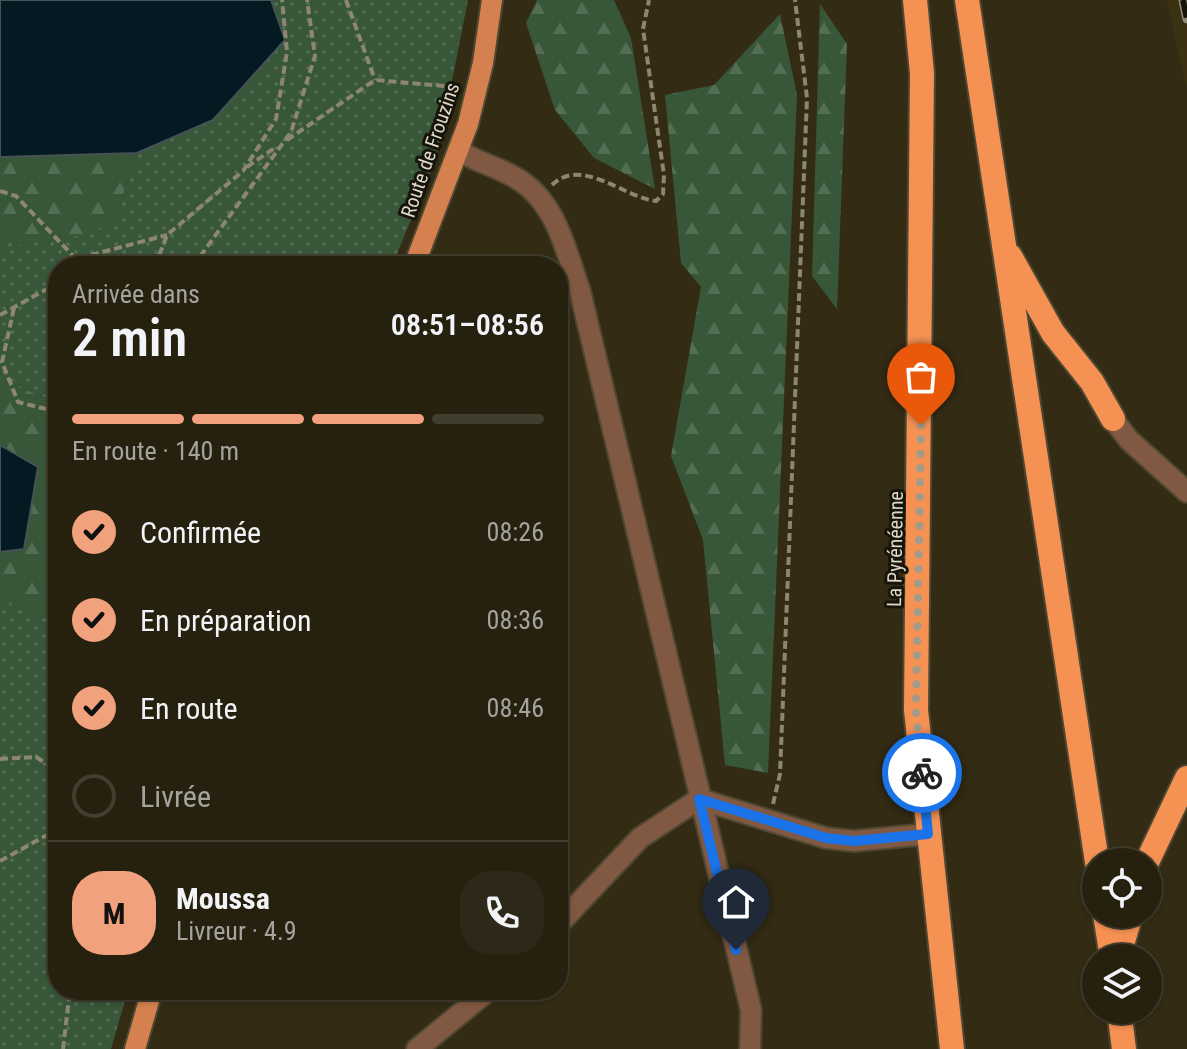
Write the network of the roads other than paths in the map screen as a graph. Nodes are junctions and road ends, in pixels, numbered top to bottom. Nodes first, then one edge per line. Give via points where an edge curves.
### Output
1 (492, 0) edge
2 (915, 0) edge
3 (967, 0) edge
4 (459, 151) junction
5 (1001, 239) junction
6 (418, 256) edge
7 (1113, 419) joint
8 (1187, 492) edge
9 (1187, 778) edge
10 (699, 799) junction
11 (928, 834) junction
12 (1095, 848) edge
13 (1154, 848) edge
14 (568, 914) edge
15 (149, 1000) edge
16 (477, 1000) edge
17 (1121, 1024) edge
18 (135, 1049) edge
19 (417, 1049) edge
20 (750, 1049) edge
21 (952, 1049) edge
22 (1124, 1049) edge

1 - 4 main road, Route de Frouzins via 478,89
2 - 11 highway, La Pyrénéenne via 922,73 916,710
3 - 5 highway
4 - 6 main road, Route de Frouzins
4 - 10 lane via 518,179 540,197 560,232 580,291
5 - 7 highway via 1053,333
5 - 12 highway
7 - 8 lane
9 - 13 highway
10 - 11 lane via 826,838 854,841
10 - 14 lane via 640,838
10 - 20 lane via 751,1010
11 - 21 highway, La Pyrénéenne
15 - 18 main road
16 - 19 lane
17 - 22 highway

